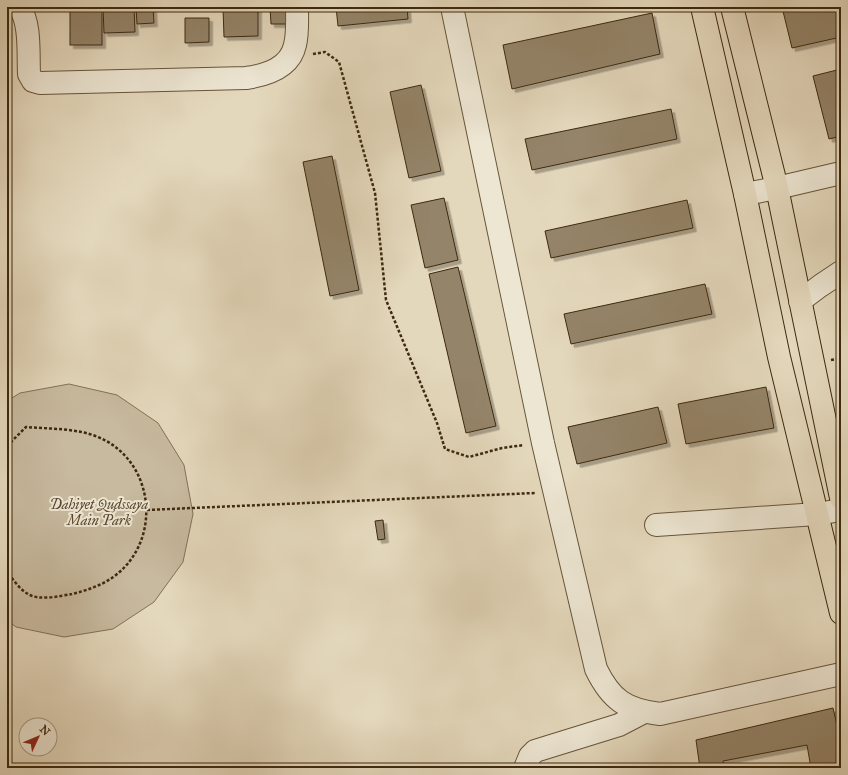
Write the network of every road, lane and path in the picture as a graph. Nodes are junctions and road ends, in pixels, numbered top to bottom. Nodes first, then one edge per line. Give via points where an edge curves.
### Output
1 (19, 7) edge
2 (297, 7) edge
3 (452, 7) edge
4 (702, 7) edge
5 (732, 7) edge
6 (291, 56) junction
7 (841, 173) edge
8 (777, 188) junction
9 (745, 194) junction
10 (841, 272) edge
11 (800, 301) junction
12 (543, 443) junction
13 (7, 446) edge
14 (554, 493) junction
15 (841, 498) edge
16 (147, 510) junction
17 (841, 510) edge
18 (817, 514) junction
19 (656, 525) dead end
20 (7, 572) edge
21 (841, 613) edge
22 (841, 674) edge
23 (644, 712) junction
24 (525, 768) edge

1 - 6 street via 25,17 29,74 36,83 246,78 270,73 281,67
2 - 6 street via 295,45
3 - 12 street
4 - 9 main road
5 - 8 main road
6 - 12 path via 325,52 339,62 375,193 386,300 437,423 445,449 469,457 502,448
7 - 8 street
8 - 9 street
8 - 11 main road
9 - 18 main road via 779,357
10 - 11 street
11 - 15 main road
12 - 14 street
13 - 16 path via 26,427 82,431 99,437 115,447 132,464 145,492
14 - 16 path
14 - 23 street via 596,669 603,684 614,697
16 - 20 path via 139,546 117,574 102,585 85,591 44,598 28,595
17 - 18 street
18 - 19 street
18 - 21 main road
22 - 23 street via 660,714
23 - 24 street via 619,725 535,751

